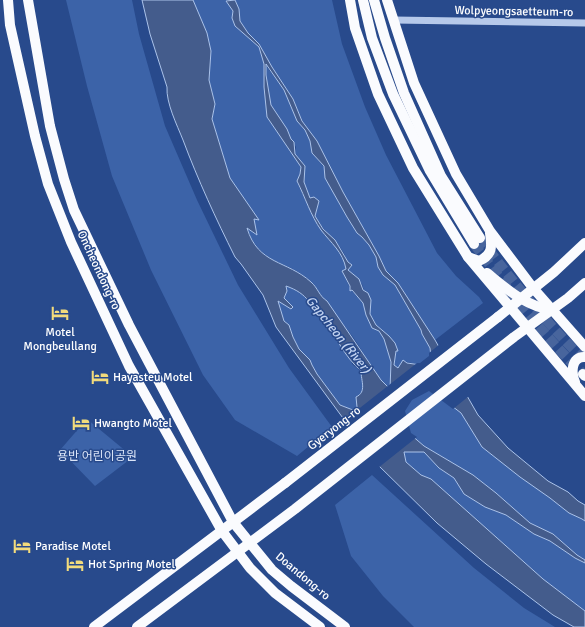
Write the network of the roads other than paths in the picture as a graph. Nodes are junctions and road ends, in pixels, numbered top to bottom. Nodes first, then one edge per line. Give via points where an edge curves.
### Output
1 (8, 0) edge
2 (28, 0) edge
3 (350, 0) edge
4 (363, 0) edge
5 (374, 0) edge
6 (386, 0) edge
7 (394, 20) junction
8 (585, 23) edge
9 (490, 231) junction
10 (585, 243) edge
11 (468, 257) junction
12 (585, 283) edge
13 (533, 288) junction
14 (509, 308) junction
15 (552, 310) junction
16 (526, 328) junction
17 (585, 347) edge
18 (585, 357) edge
19 (582, 392) edge
20 (233, 522) junction
21 (222, 531) junction
22 (250, 543) junction
23 (238, 551) junction
24 (94, 627) edge
25 (137, 627) edge
26 (320, 627) edge
27 (345, 627) edge

1 - 21 main road, Oncheondong-ro via 10,25 35,136 48,184 71,242 129,366
2 - 20 main road, Oncheondong-ro via 50,126 74,210 129,325
3 - 11 main road via 355,28 378,94 413,168
4 - 5 main road via 372,38 393,94 430,171 477,241 441,176 404,93
6 - 7 main road
7 - 8 street, Wolpyeongsaetteum-ro
7 - 9 main road via 414,83 436,132 456,174
9 - 11 main road via 492,244 488,255 479,261
9 - 13 main road
10 - 13 main road, Gyeryong-ro
11 - 14 main road
11 - 15 main road via 522,300
12 - 15 main road
13 - 14 main road, Gyeryong-ro
13 - 15 main road
14 - 16 main road
14 - 20 main road, Gyeryong-ro, bridge
15 - 16 main road
15 - 17 main road
16 - 19 main road
16 - 22 main road
18 - 19 main road via 575,360 572,370
20 - 21 main road, Gyeryong-ro
20 - 22 main road, Doandong-ro
21 - 23 main road
21 - 24 main road, Gyeryong-ro
22 - 23 main road
22 - 27 main road, Doandong-ro via 272,570
23 - 25 main road
23 - 26 main road via 250,568 275,592

